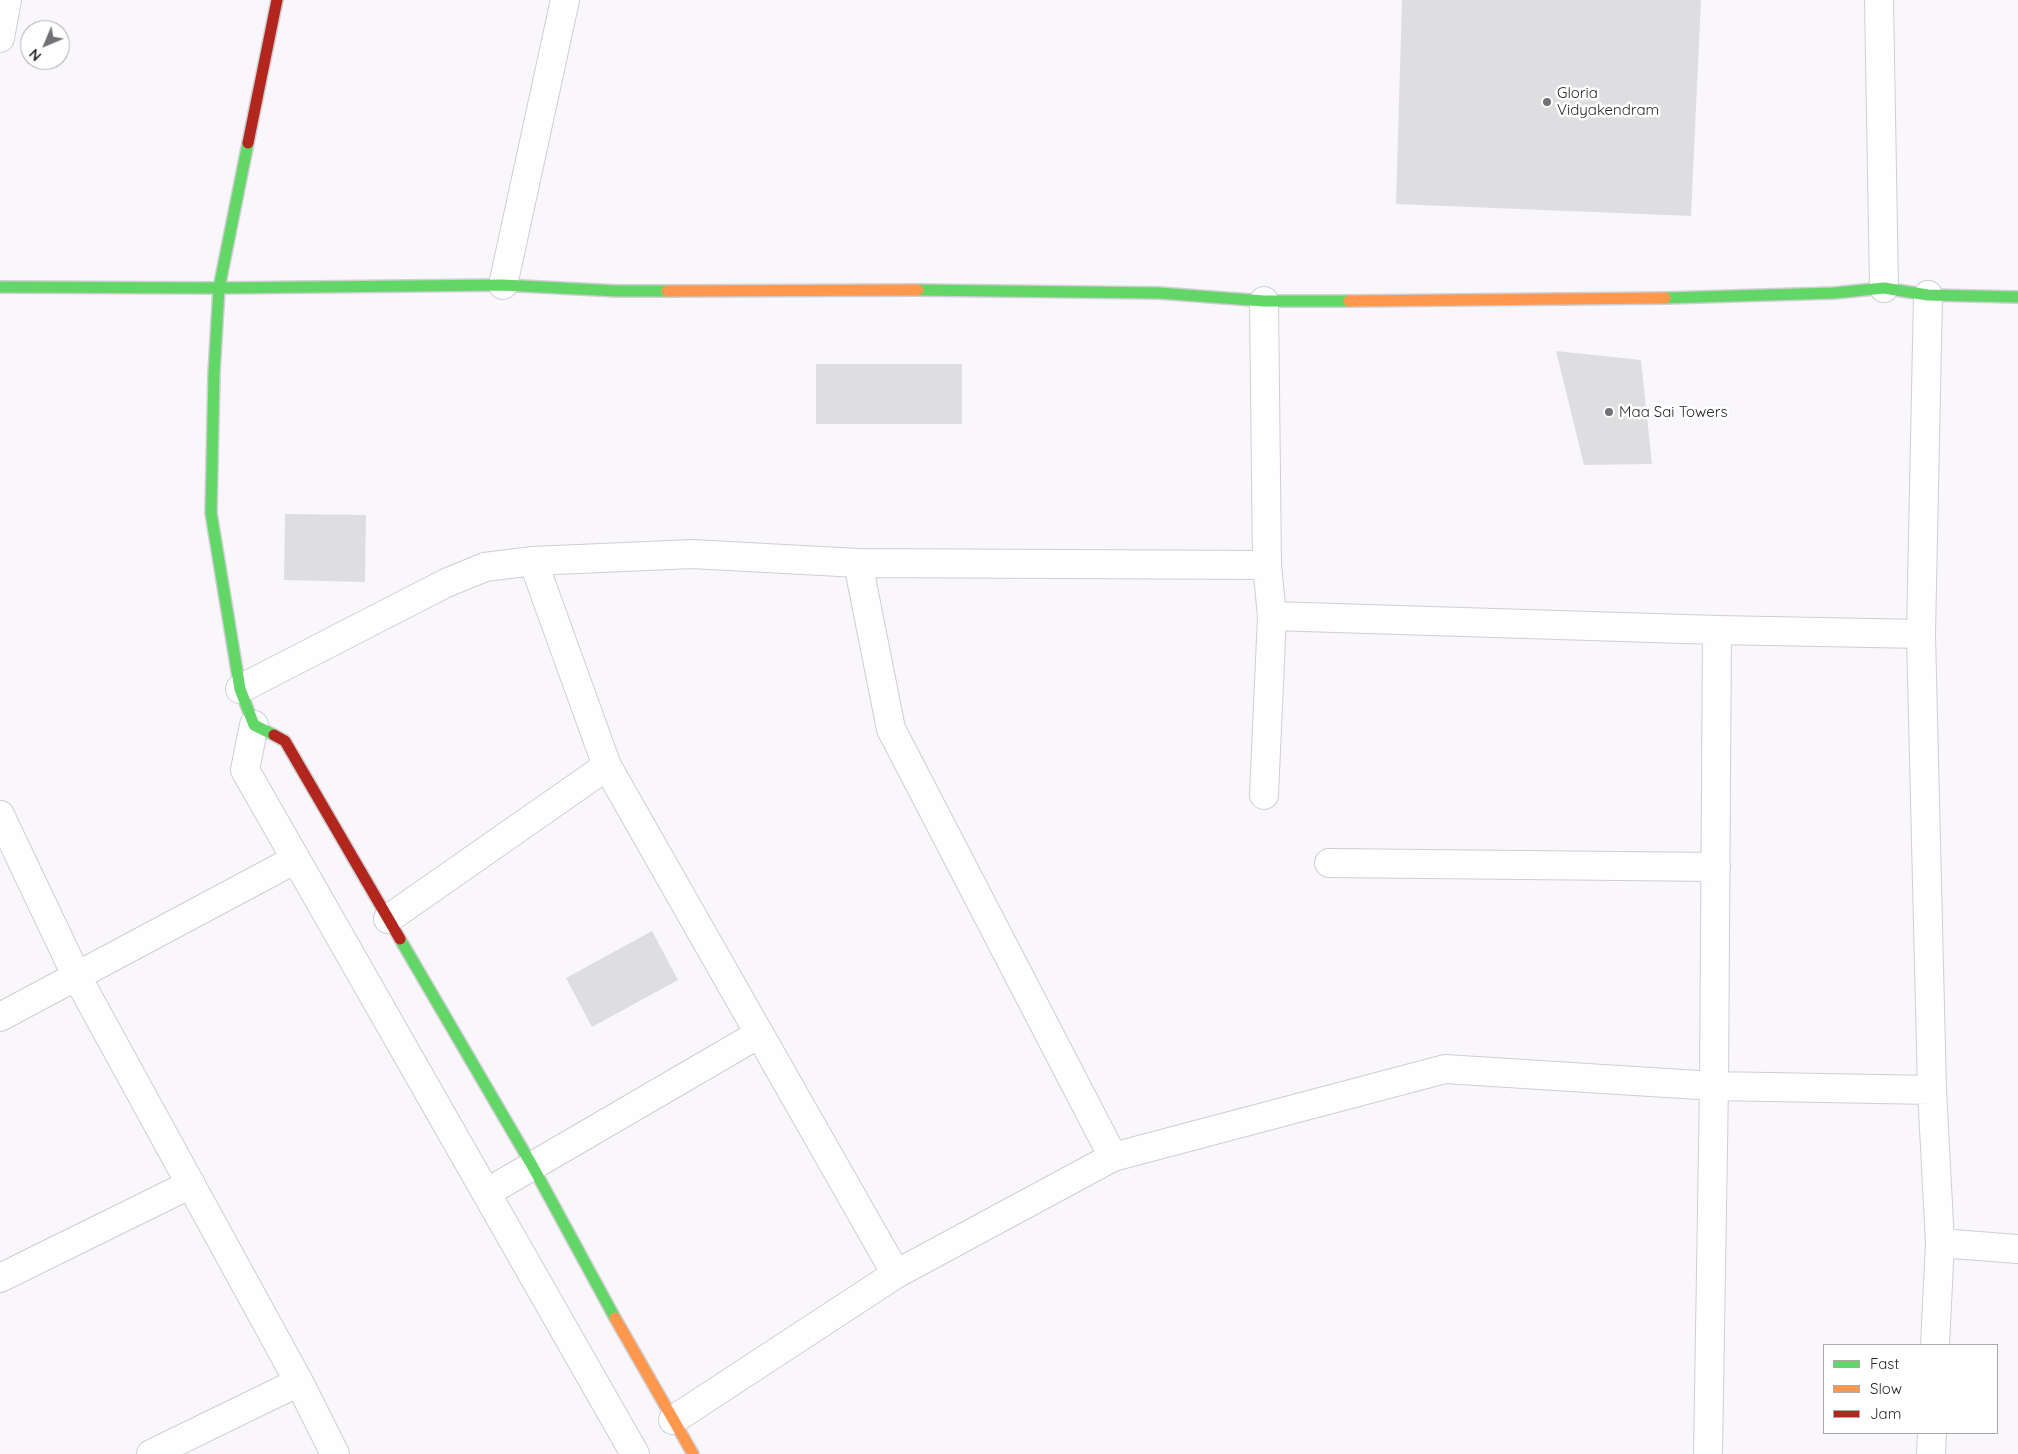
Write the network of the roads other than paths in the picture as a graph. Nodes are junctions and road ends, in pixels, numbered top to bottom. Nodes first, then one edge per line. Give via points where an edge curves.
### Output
1 (7, 0) edge
2 (277, 0) edge
3 (565, 0) edge
4 (1879, 0) edge
5 (0, 38) edge
6 (503, 285) junction
7 (0, 287) edge
8 (219, 288) junction
9 (1884, 288) junction
10 (1928, 295) junction
11 (2018, 297) edge
12 (1264, 301) junction
13 (533, 561) junction
14 (858, 563) junction
15 (1267, 565) junction
16 (1272, 616) junction
17 (1717, 630) junction
18 (1921, 634) junction
19 (240, 689) junction
20 (254, 725) junction
21 (607, 766) junction
22 (1264, 796) dead end
23 (0, 815) edge
24 (296, 859) junction
25 (1329, 863) dead end
26 (1716, 867) junction
27 (388, 919) junction
28 (76, 975) junction
29 (0, 1016) edge
30 (759, 1034) junction
31 (1714, 1086) junction
32 (1932, 1090) junction
33 (1113, 1157) junction
34 (533, 1167) junction
35 (190, 1184) junction
36 (486, 1193) junction
37 (1940, 1243) junction
38 (2018, 1249) edge
39 (896, 1274) junction
40 (0, 1278) edge
41 (1936, 1344) edge
42 (299, 1382) junction
43 (674, 1420) junction
44 (1932, 1434) edge
45 (151, 1454) edge
46 (335, 1454) edge
47 (635, 1454) edge
48 (693, 1454) edge
49 (1708, 1454) edge
50 (1931, 1454) edge

1 - 5 street
2 - 8 street
3 - 6 street
4 - 9 street
6 - 8 street
6 - 12 street via 626,291 1160,293
7 - 8 street
8 - 19 street via 211,513
9 - 10 street
9 - 12 street via 1834,293 1648,299
10 - 11 street
10 - 18 street
12 - 15 street
13 - 14 street via 692,554
13 - 19 street via 485,567 446,583
13 - 21 street
14 - 15 street
14 - 33 street via 891,729
15 - 16 street
16 - 17 street
16 - 22 street
17 - 18 street
17 - 26 street
18 - 32 street
19 - 20 street
20 - 24 street via 245,770
20 - 27 street via 285,741
21 - 27 street
21 - 30 street
23 - 28 street
24 - 28 street
24 - 36 street
25 - 26 street
26 - 31 street
27 - 34 street
28 - 29 street
28 - 35 street
30 - 34 street
30 - 39 street
31 - 32 street
31 - 33 street via 1445,1069
31 - 49 street
32 - 37 street
33 - 39 street
34 - 36 street
34 - 43 street
35 - 40 street
35 - 42 street
36 - 47 street
37 - 38 street
37 - 41 street
39 - 43 street
42 - 45 street
42 - 46 street
43 - 48 street
44 - 50 street

